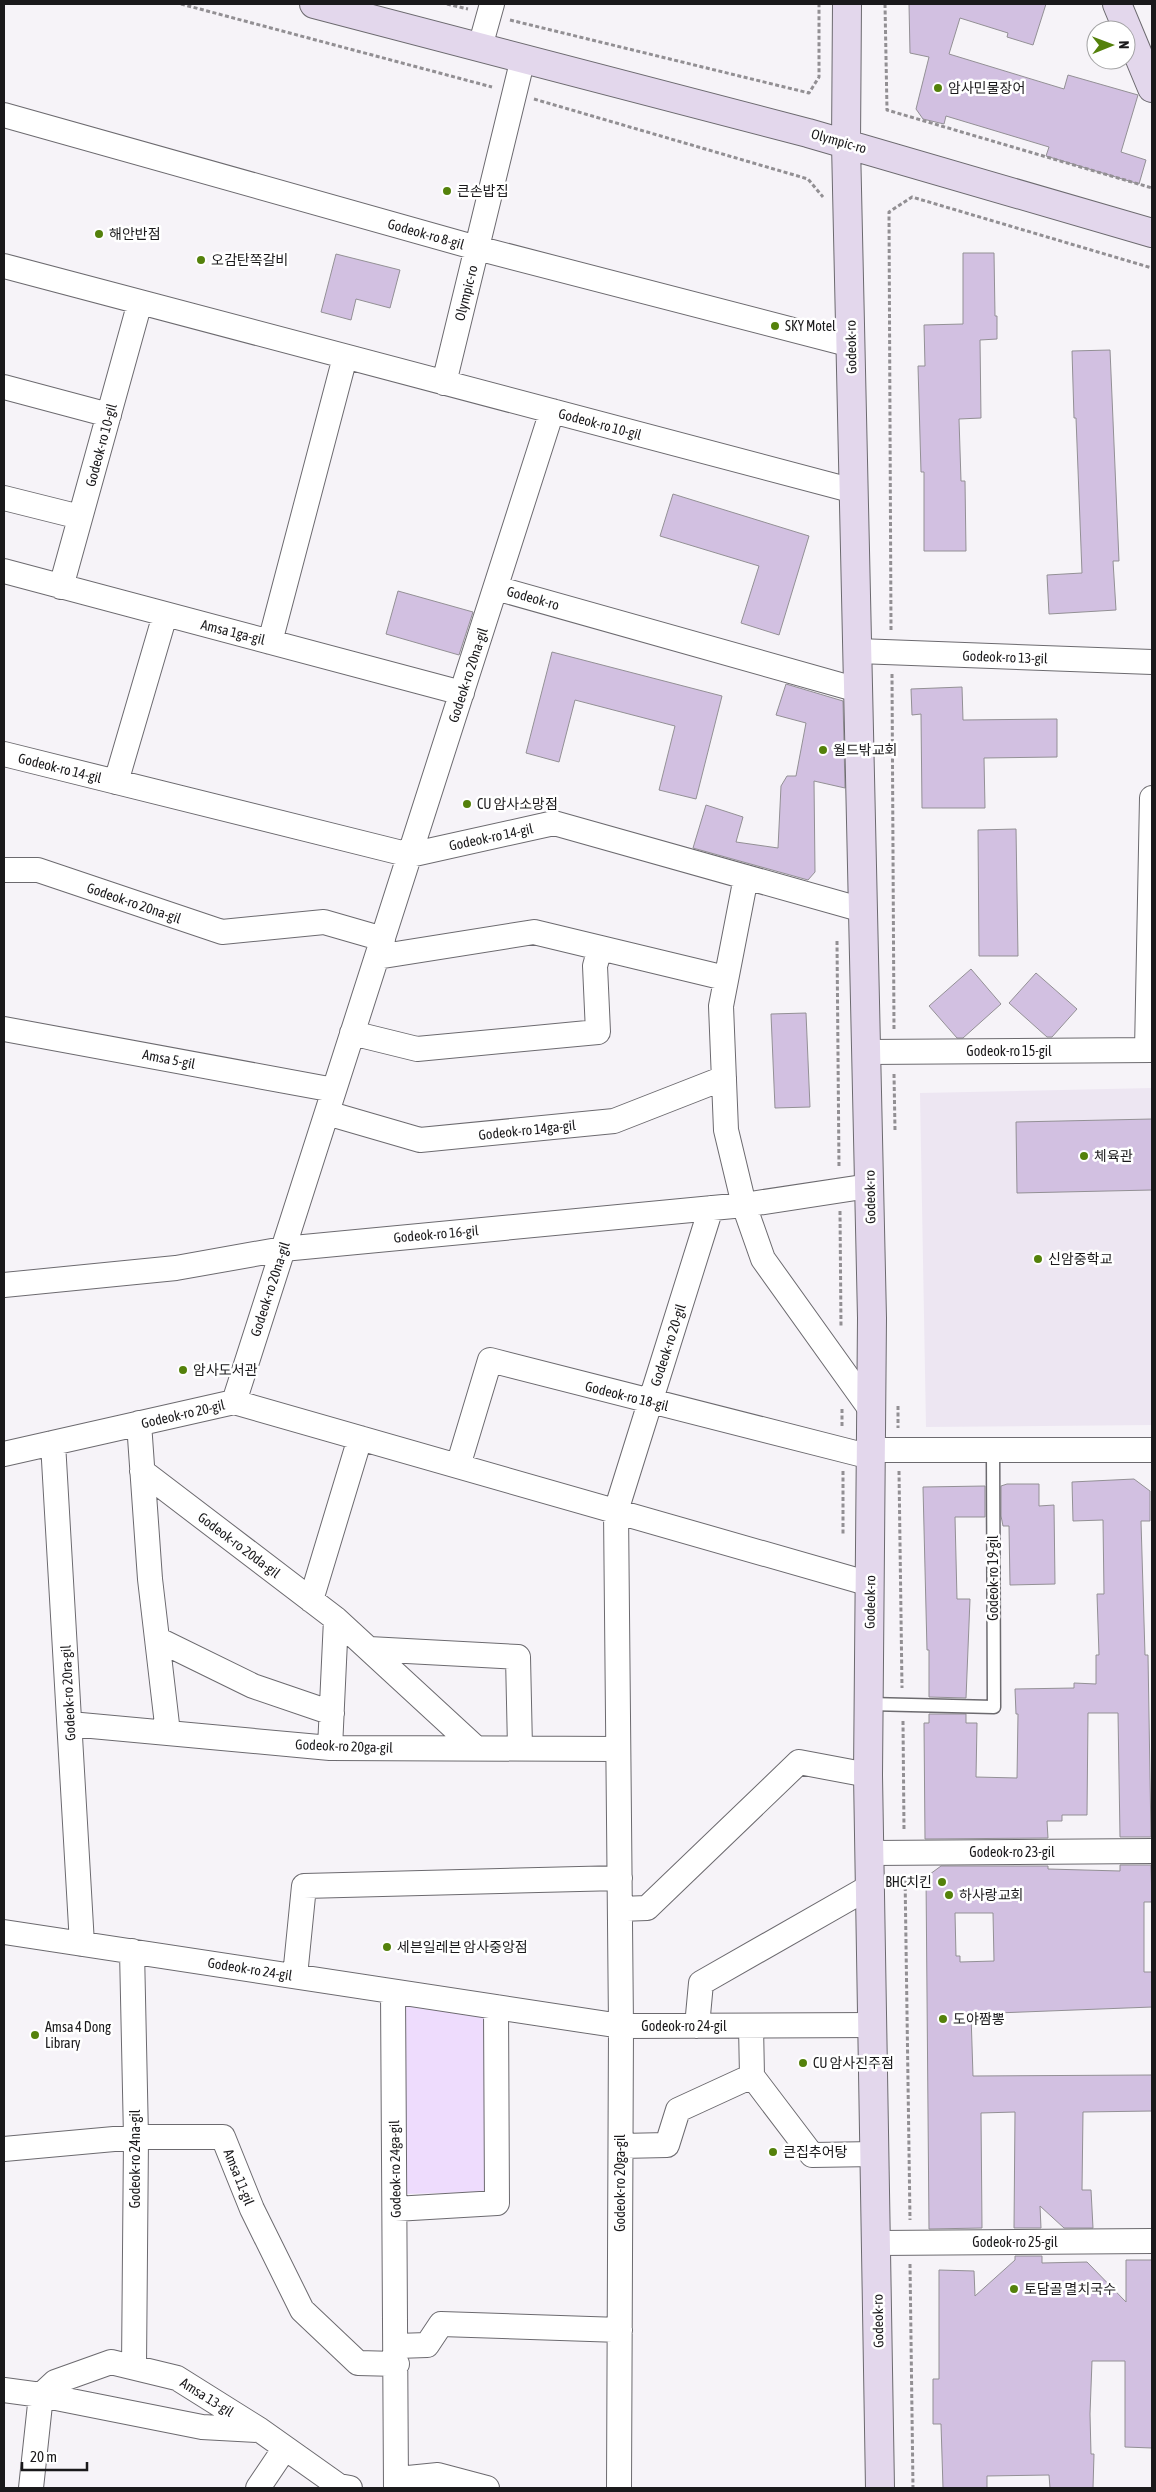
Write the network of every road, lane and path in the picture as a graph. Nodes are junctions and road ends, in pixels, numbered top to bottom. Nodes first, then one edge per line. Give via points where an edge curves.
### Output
1 (314, 4) edge
2 (447, 4) edge
3 (819, 4) edge
4 (848, 4) edge
5 (885, 4) edge
6 (1117, 4) edge
7 (491, 9) edge
8 (480, 47) junction
9 (523, 58) junction
10 (1152, 88) edge
11 (4, 115) edge
12 (846, 144) junction
13 (808, 179) dead end
14 (1152, 188) edge
15 (824, 198) dead end
16 (1152, 233) edge
17 (477, 248) junction
18 (4, 266) edge
19 (1152, 268) edge
20 (140, 302) junction
21 (851, 345) junction
22 (345, 357) junction
23 (444, 383) junction
24 (4, 387) edge
25 (552, 412) junction
26 (109, 415) junction
27 (854, 492) junction
28 (4, 498) edge
29 (80, 517) junction
30 (4, 571) edge
31 (61, 587) junction
32 (496, 588) junction
33 (165, 615) junction
34 (270, 642) junction
35 (858, 651) junction
36 (892, 652) junction
37 (1152, 662) edge
38 (858, 690) junction
39 (462, 693) junction
40 (4, 754) edge
41 (116, 782) junction
42 (1152, 798) edge
43 (410, 855) junction
44 (4, 870) edge
45 (746, 877) junction
46 (863, 910) junction
47 (380, 948) junction
48 (600, 948) junction
49 (725, 978) junction
50 (4, 1028) edge
51 (352, 1033) junction
52 (1150, 1050) edge
53 (867, 1052) junction
54 (894, 1052) junction
55 (724, 1078) junction
56 (334, 1090) junction
57 (327, 1113) junction
58 (895, 1140) dead end
59 (869, 1186) junction
60 (744, 1205) junction
61 (711, 1208) junction
62 (283, 1249) junction
63 (4, 1285) edge
64 (898, 1401) dead end
65 (234, 1402) junction
66 (650, 1402) junction
67 (871, 1410) junction
68 (139, 1424) junction
69 (360, 1438) junction
70 (53, 1443) junction
71 (899, 1450) junction
72 (993, 1450) junction
73 (1152, 1450) edge
74 (871, 1453) junction
75 (4, 1454) edge
76 (458, 1466) junction
77 (142, 1471) junction
78 (616, 1511) junction
79 (870, 1584) junction
80 (311, 1600) junction
81 (336, 1619) junction
82 (157, 1639) junction
83 (369, 1649) junction
84 (869, 1704) junction
85 (902, 1705) junction
86 (332, 1713) junction
87 (70, 1724) junction
88 (168, 1733) junction
89 (330, 1748) junction
90 (476, 1748) junction
91 (520, 1748) junction
92 (618, 1749) junction
93 (868, 1775) junction
94 (1152, 1850) edge
95 (904, 1852) junction
96 (871, 1853) junction
97 (620, 1878) junction
98 (871, 1886) junction
99 (620, 1909) junction
100 (4, 1932) edge
101 (82, 1944) junction
102 (132, 1951) junction
103 (295, 1976) junction
104 (393, 1992) junction
105 (496, 2007) junction
106 (874, 2025) junction
107 (621, 2026) junction
108 (697, 2026) junction
109 (751, 2026) junction
110 (752, 2076) junction
111 (136, 2136) junction
112 (621, 2146) junction
113 (4, 2149) edge
114 (876, 2154) junction
115 (395, 2209) junction
116 (1152, 2241) edge
117 (910, 2242) junction
118 (877, 2243) junction
119 (620, 2330) junction
120 (397, 2355) junction
121 (134, 2367) junction
122 (4, 2390) edge
123 (41, 2395) junction
124 (260, 2430) junction
125 (285, 2448) junction
126 (397, 2484) edge
127 (31, 2488) edge
128 (258, 2488) edge
129 (350, 2488) edge
130 (487, 2488) edge
131 (619, 2488) edge
132 (880, 2488) edge
133 (913, 2488) edge

1 - 8 main road, Olympic-ro
2 - 7 path
3 - 7 path via 819,78 809,93
4 - 12 main road, Godeok-ro
5 - 14 path via 887,110
6 - 10 main road
7 - 8 street
8 - 9 main road, Olympic-ro
9 - 12 main road, Olympic-ro
9 - 17 street, Olympic-ro
11 - 17 street, Godeok-ro 8-gil
12 - 16 main road, Olympic-ro
12 - 21 main road, Godeok-ro
13 - 15 path
17 - 21 street, Godeok-ro 8-gil
17 - 23 street, Olympic-ro
18 - 20 street, Godeok-ro 10-gil
19 - 36 path via 912,197 889,212
20 - 22 street, Godeok-ro 10-gil
20 - 26 street, Godeok-ro 10-gil
21 - 27 main road, Godeok-ro
22 - 23 street, Godeok-ro 10-gil
22 - 34 street
23 - 25 street, Godeok-ro 10-gil
24 - 26 street
25 - 27 street, Godeok-ro 10-gil
25 - 32 street, Godeok-ro 20na-gil
26 - 29 street, Godeok-ro 10-gil
27 - 35 main road, Godeok-ro
28 - 29 street
29 - 31 street, Godeok-ro 10-gil
30 - 31 street, Amsa 1ga-gil
31 - 33 street, Amsa 1ga-gil
32 - 38 street, Godeok-ro
32 - 39 street, Godeok-ro 20na-gil
33 - 34 street, Amsa 1ga-gil
33 - 41 street, Godeok-ro 14-gil
34 - 39 street, Amsa 1ga-gil
35 - 36 street, Godeok-ro 13-gil
35 - 38 main road, Godeok-ro
36 - 37 street, Godeok-ro 13-gil
36 - 54 path
38 - 46 main road, Godeok-ro
39 - 43 street, Godeok-ro 20na-gil
40 - 41 street, Godeok-ro 14-gil
41 - 43 street, Godeok-ro 14-gil
42 - 52 street
43 - 45 street, Godeok-ro 14-gil via 554,823
43 - 47 street, Godeok-ro 20na-gil
44 - 47 street, Godeok-ro 20na-gil via 38,870 222,932 324,922
45 - 46 street, Godeok-ro 14-gil
45 - 49 street
46 - 53 main road, Godeok-ro
47 - 48 street via 534,932
47 - 51 street, Godeok-ro 20na-gil
48 - 49 street
48 - 51 street via 595,966 598,1032 417,1049
49 - 55 street via 720,1006
50 - 56 street, Amsa 5-gil
51 - 56 street, Godeok-ro 20na-gil
52 - 54 street, Godeok-ro 15-gil
53 - 54 street, Godeok-ro 15-gil
53 - 59 main road, Godeok-ro
54 - 58 path
55 - 57 street, Godeok-ro 14ga-gil via 614,1121 420,1140
55 - 60 street via 726,1130
56 - 57 street, Godeok-ro 20na-gil
57 - 62 street, Godeok-ro 20na-gil
59 - 60 street, Godeok-ro 16-gil
59 - 67 main road, Godeok-ro
60 - 61 street, Godeok-ro 16-gil
60 - 67 street via 763,1259
61 - 62 street, Godeok-ro 16-gil
61 - 66 street, Godeok-ro 20-gil
62 - 63 street, Godeok-ro 16-gil via 176,1268
62 - 65 street, Godeok-ro 20na-gil
64 - 71 path
65 - 68 street, Godeok-ro 20-gil
65 - 69 street, Godeok-ro 20-gil
66 - 74 street, Godeok-ro 18-gil
66 - 76 street, Godeok-ro 18-gil via 490,1360
66 - 78 street, Godeok-ro 20-gil
67 - 74 main road, Godeok-ro
68 - 70 street, Godeok-ro 20-gil
68 - 77 street
69 - 76 street, Godeok-ro 20-gil
69 - 80 street
70 - 75 street, Godeok-ro 20-gil
70 - 87 street, Godeok-ro 20ra-gil
71 - 72 street
71 - 74 street
71 - 85 path
72 - 73 street
72 - 85 lane, Godeok-ro 19-gil via 994,1707
74 - 79 main road, Godeok-ro
76 - 78 street, Godeok-ro 20-gil
77 - 80 street, Godeok-ro 20da-gil
77 - 82 street
78 - 79 street, Godeok-ro 20-gil
78 - 92 street, Godeok-ro 20ga-gil
79 - 84 main road, Godeok-ro
80 - 81 street, Godeok-ro 20da-gil
81 - 83 street, Godeok-ro 20da-gil
81 - 86 street
82 - 86 street via 253,1686
82 - 88 street
83 - 90 street, Godeok-ro 20da-gil
83 - 91 street via 518,1656
84 - 85 lane
84 - 93 main road, Godeok-ro
85 - 95 path
86 - 89 street
87 - 88 street, Godeok-ro 20ga-gil
87 - 101 street, Godeok-ro 20ra-gil
88 - 89 street, Godeok-ro 20ga-gil
89 - 90 street, Godeok-ro 20ga-gil
90 - 91 street, Godeok-ro 20ga-gil
91 - 92 street, Godeok-ro 20ga-gil
92 - 97 street, Godeok-ro 20ga-gil
93 - 96 main road, Godeok-ro
93 - 99 street via 799,1762 647,1908
94 - 95 street, Godeok-ro 23-gil
95 - 96 street, Godeok-ro 23-gil
95 - 117 path
96 - 98 main road, Godeok-ro
97 - 99 street, Godeok-ro 20ga-gil
97 - 103 street via 304,1886
98 - 106 main road, Godeok-ro
98 - 108 street via 701,1983
99 - 107 street, Godeok-ro 20ga-gil
100 - 101 street, Godeok-ro 24-gil
101 - 102 street, Godeok-ro 24-gil
102 - 103 street, Godeok-ro 24-gil
102 - 111 street, Godeok-ro 24na-gil
103 - 104 street, Godeok-ro 24-gil
104 - 105 street, Godeok-ro 24-gil
104 - 115 street, Godeok-ro 24ga-gil
105 - 107 street, Godeok-ro 24-gil
105 - 115 street via 497,2203
106 - 109 street, Godeok-ro 24-gil
106 - 114 main road, Godeok-ro
107 - 108 street, Godeok-ro 24-gil
107 - 112 street, Godeok-ro 20ga-gil
108 - 109 street, Godeok-ro 24-gil
109 - 110 street
110 - 112 street via 678,2110 667,2145
110 - 114 street via 812,2155
111 - 113 street, Amsa 11-gil
111 - 120 street, Amsa 11-gil via 223,2137 252,2209 302,2310 358,2362
111 - 121 street, Godeok-ro 24na-gil
112 - 119 street, Godeok-ro 20ga-gil
114 - 118 main road, Godeok-ro
115 - 120 street, Godeok-ro 24ga-gil
116 - 117 street, Godeok-ro 25-gil
117 - 118 street, Godeok-ro 25-gil
117 - 133 path
118 - 132 main road, Godeok-ro
119 - 120 street via 441,2324 427,2345
119 - 131 street, Godeok-ro 20ga-gil
120 - 126 street, Godeok-ro 24ga-gil
121 - 123 street, Amsa 13-gil via 111,2362 55,2382
121 - 124 street, Amsa 13-gil via 177,2378
122 - 123 street, Amsa 13-gil
123 - 124 street, Amsa 13-gil via 202,2426
123 - 127 street
124 - 125 street, Amsa 13-gil
125 - 128 street
125 - 129 street, Amsa 13-gil via 338,2486
126 - 130 street via 438,2475

